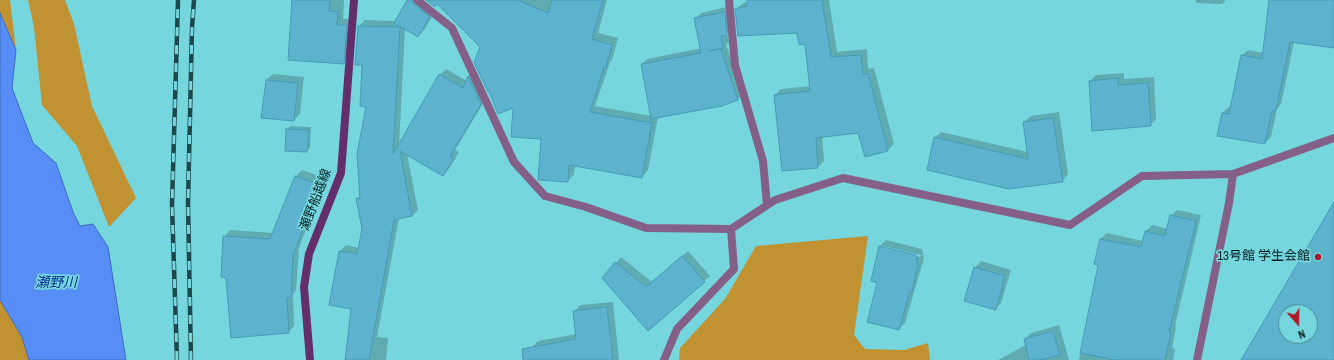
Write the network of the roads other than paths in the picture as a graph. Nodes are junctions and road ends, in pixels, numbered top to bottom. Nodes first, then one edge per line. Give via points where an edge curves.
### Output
1 (354, 0) edge
2 (417, 0) edge
3 (729, 0) edge
4 (1334, 138) edge
5 (1233, 174) junction
6 (767, 205) junction
7 (732, 229) junction
8 (310, 360) edge
9 (664, 360) edge
10 (1196, 360) edge

1 - 8 main road, 瀬野船越線 via 341,173 309,254 304,287
2 - 7 street via 452,28 514,162 545,196 646,228
3 - 6 street via 736,65 763,161
4 - 5 street
5 - 6 street via 1142,176 1070,225 843,178 775,200
5 - 10 street
6 - 7 street
7 - 9 street via 734,269 677,329

